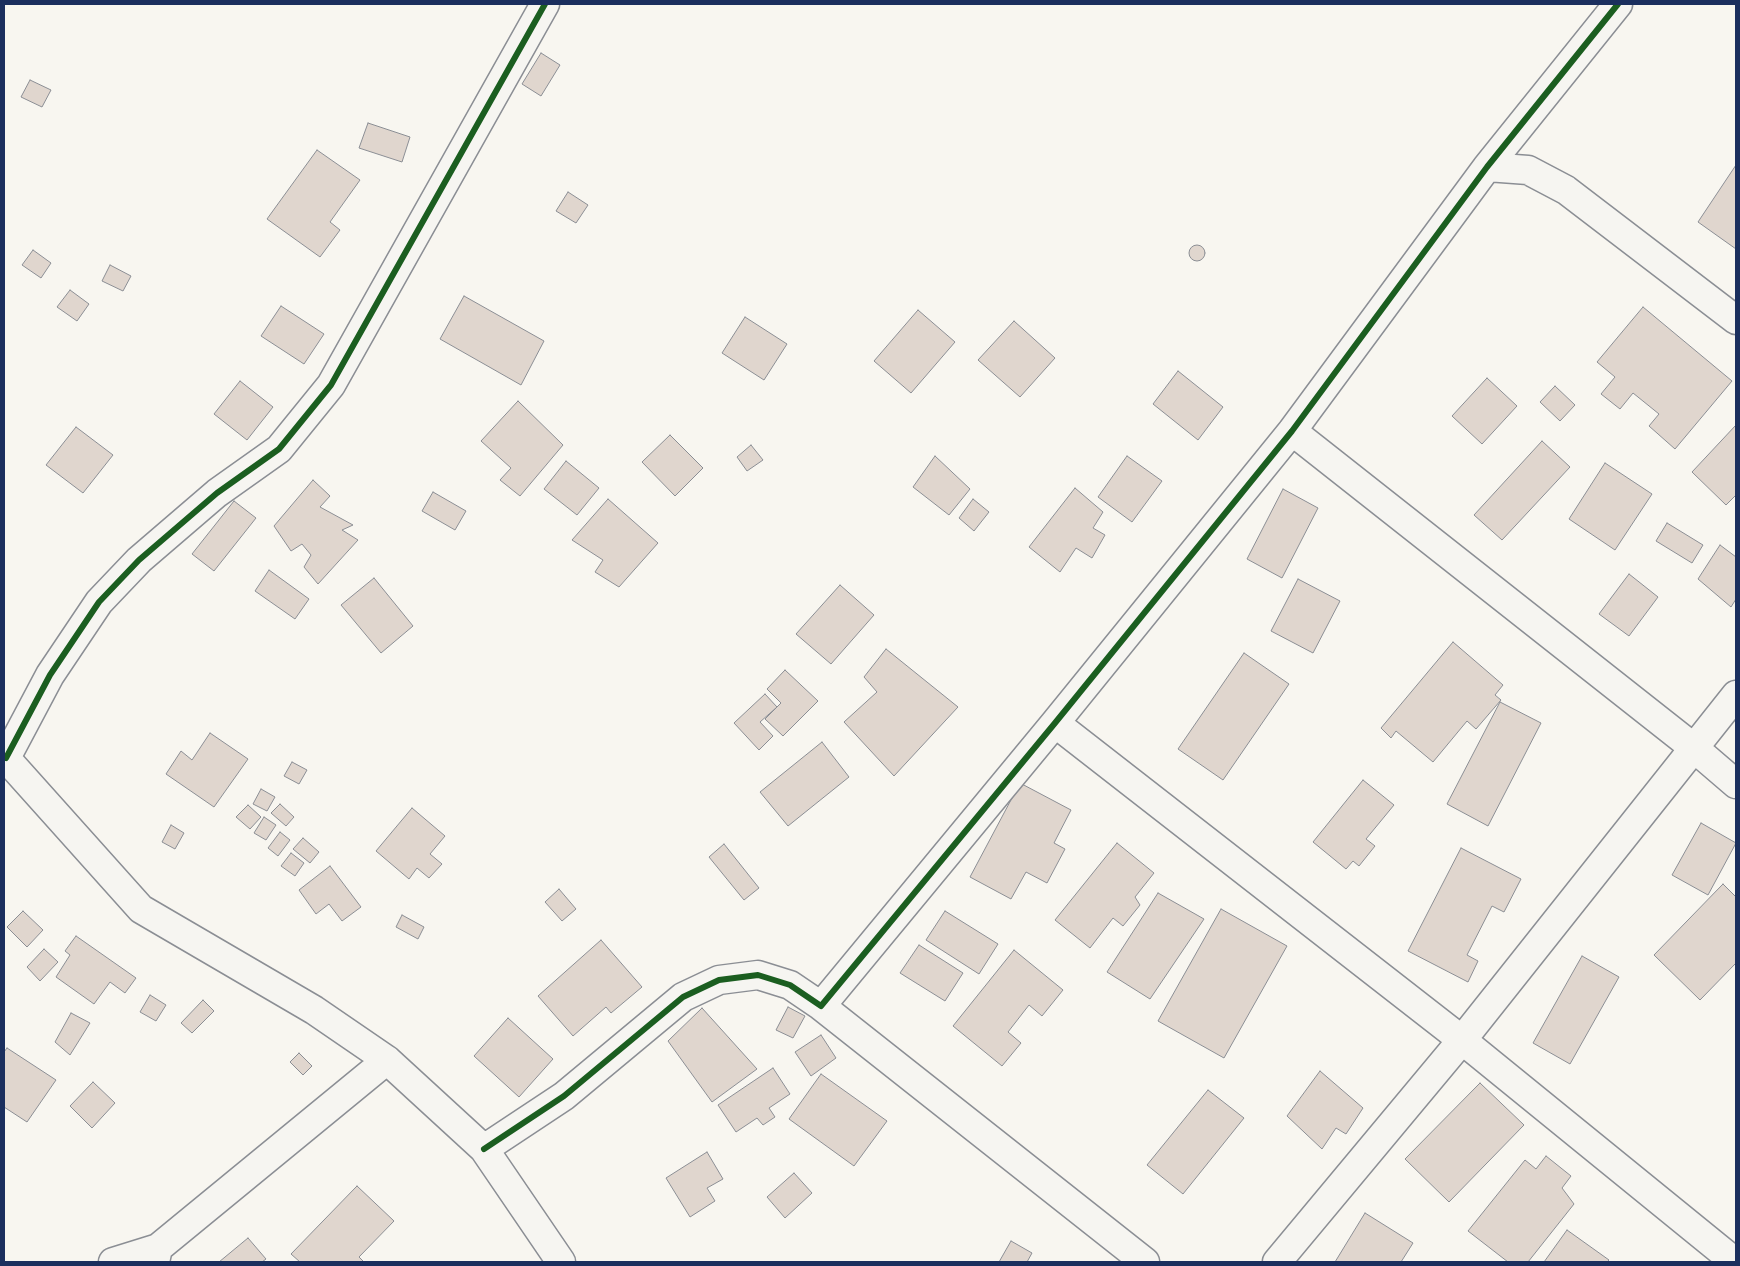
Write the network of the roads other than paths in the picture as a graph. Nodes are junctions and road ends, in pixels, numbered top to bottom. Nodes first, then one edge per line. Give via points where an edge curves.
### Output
1 (545, 4) edge
2 (1618, 4) edge
3 (1487, 167) junction
4 (1736, 320) edge
5 (1292, 431) junction
6 (1736, 695) edge
7 (1055, 723) junction
8 (1694, 748) junction
9 (5, 757) edge
10 (1736, 784) edge
11 (821, 1006) junction
12 (1462, 1040) junction
13 (387, 1060) junction
14 (484, 1149) junction
15 (157, 1255) edge
16 (113, 1262) edge
17 (561, 1262) edge
18 (1145, 1262) edge
19 (1277, 1262) edge
20 (1735, 1262) edge

1 - 9 street via 331,385 278,450 217,493 139,560 99,602 50,675
2 - 3 street
3 - 4 street via 1528,170 1566,190
3 - 5 street
5 - 7 street
5 - 8 street
6 - 8 street
7 - 11 street
7 - 12 street
8 - 10 street
8 - 12 street
9 - 13 street via 141,910 314,1010
11 - 14 street via 790,985 758,975 719,980 683,998 564,1096
11 - 18 street
12 - 19 street
12 - 20 street
13 - 14 street
13 - 15 street
14 - 17 street
15 - 16 street

